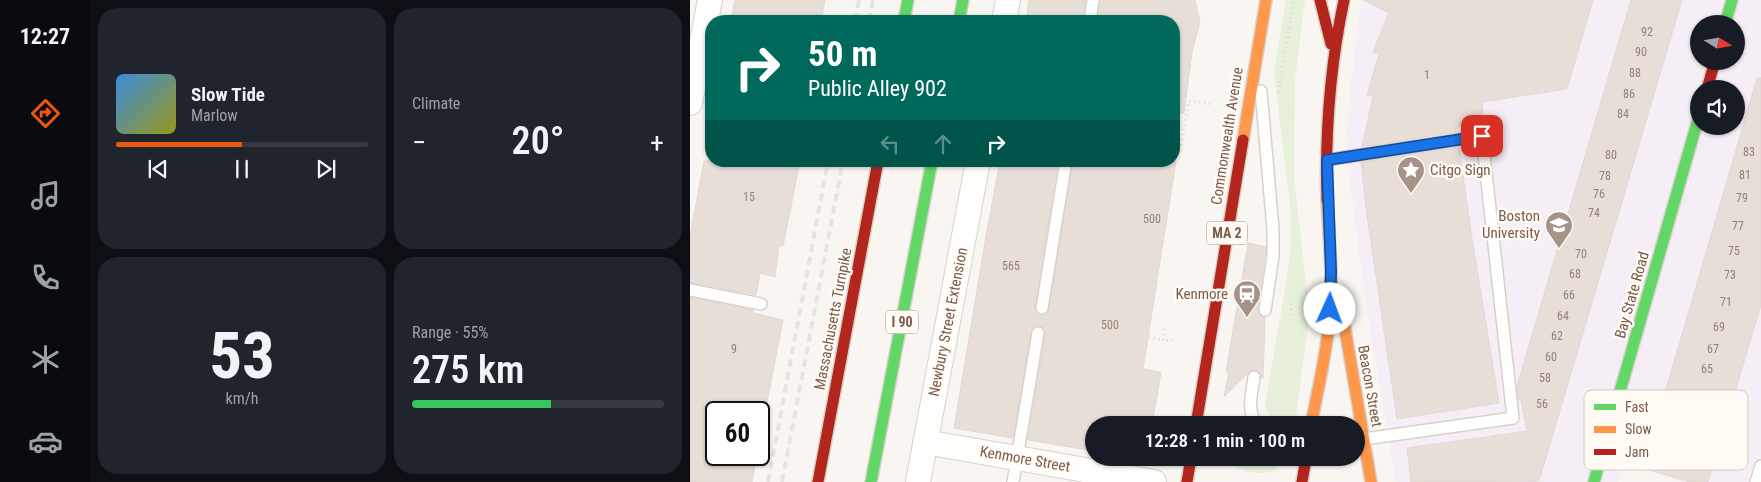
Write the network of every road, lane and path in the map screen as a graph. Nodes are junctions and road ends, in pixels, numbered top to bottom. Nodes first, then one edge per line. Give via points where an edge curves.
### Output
1 (710, 0) edge
2 (908, 0) edge
3 (963, 0) edge
4 (1008, 0) edge
5 (1093, 0) edge
6 (1266, 0) edge
7 (1294, 0) edge
8 (1320, 0) edge
9 (1326, 0) edge
10 (1344, 0) edge
11 (1732, 0) edge
12 (707, 15) edge
13 (905, 15) edge
14 (960, 15) edge
15 (1005, 15) edge
16 (1091, 15) edge
17 (1728, 15) edge
18 (705, 26) edge
19 (1258, 42) junction
20 (1334, 53) junction
21 (1278, 93) dead end
22 (690, 104) edge
23 (1213, 104) dead end
24 (1694, 135) edge
25 (1181, 145) dead end
26 (1327, 160) junction
27 (877, 167) edge
28 (931, 167) edge
29 (977, 167) edge
30 (1065, 167) edge
31 (1329, 236) junction
32 (690, 290) edge
33 (1291, 300) dead end
34 (761, 304) dead end
35 (1042, 308) dead end
36 (1265, 310) dead end
37 (1290, 315) dead end
38 (1165, 329) dead end
39 (1038, 333) dead end
40 (1149, 337) dead end
41 (1163, 340) junction
42 (1173, 341) dead end
43 (1254, 377) dead end
44 (1623, 390) edge
45 (1197, 416) edge
46 (1252, 416) edge
47 (1313, 416) edge
48 (1360, 416) edge
49 (1365, 439) edge
50 (925, 442) junction
51 (1365, 445) edge
52 (1017, 458) junction
53 (1190, 466) edge
54 (1305, 466) edge
55 (1761, 466) edge
56 (818, 482) edge
57 (871, 482) edge
58 (918, 482) edge
59 (1013, 482) edge
60 (1154, 482) edge
61 (1187, 482) edge
62 (1302, 482) edge
63 (1371, 482) edge
64 (1756, 482) edge

1 - 12 street
2 - 13 main road
3 - 14 main road
4 - 15 street
5 - 16 lane
6 - 19 main road, Commonwealth Avenue / MA 2
7 - 21 path
8 - 20 main road
9 - 20 main road
10 - 20 main road
11 - 17 main road
18 - 22 street
19 - 36 lane via 1273,229 1273,256
19 - 45 main road, Commonwealth Avenue / MA 2
20 - 26 main road
23 - 25 path via 1189,100
24 - 44 main road, Bay State Road
26 - 31 main road
26 - 49 lane via 1482,136 1513,418
27 - 56 main road, Massachusetts Turnpike
28 - 57 main road, I 90
29 - 50 street, Newbury Street Extension
30 - 35 lane
31 - 47 main road via 1332,297
31 - 48 main road, Beacon Street
32 - 34 lane
33 - 37 path
38 - 41 path
39 - 52 lane
40 - 41 path
41 - 42 path
43 - 46 lane
50 - 52 street, Kenmore Street
50 - 58 street, Newbury Street Extension
51 - 63 main road, Beacon Street
52 - 59 lane
52 - 60 street, Kenmore Street
53 - 61 main road
54 - 62 main road
55 - 64 lane

